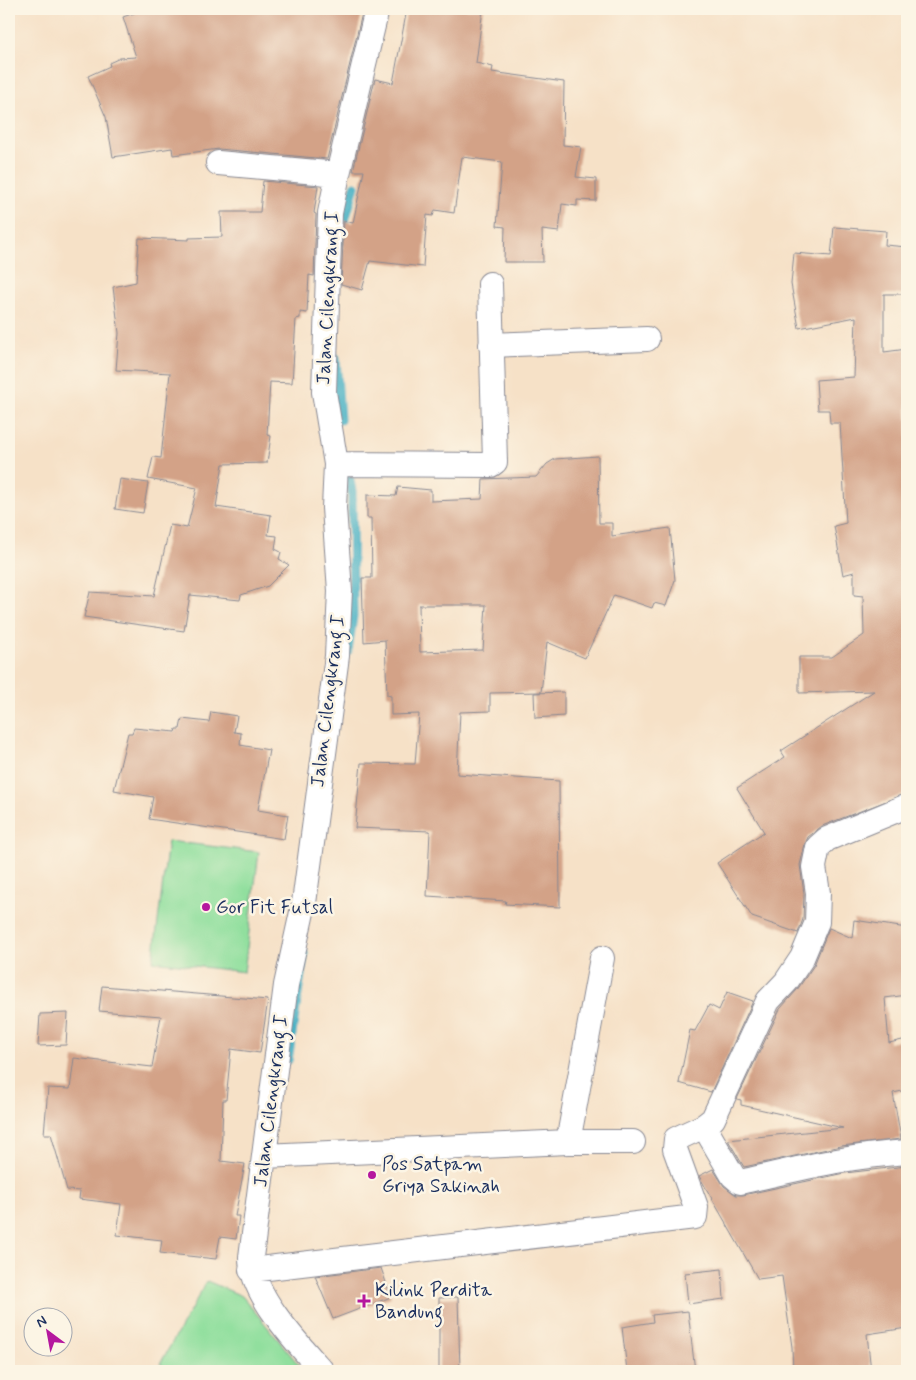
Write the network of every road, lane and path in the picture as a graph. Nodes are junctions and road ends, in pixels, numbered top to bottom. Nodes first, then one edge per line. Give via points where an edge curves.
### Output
1 (377, 9) edge
2 (218, 163) dead end
3 (338, 174) junction
4 (490, 284) dead end
5 (647, 339) dead end
6 (491, 345) junction
7 (336, 464) junction
8 (907, 806) edge
9 (602, 958) dead end
10 (704, 1126) junction
11 (568, 1142) junction
12 (633, 1142) dead end
13 (907, 1152) edge
14 (264, 1156) junction
15 (251, 1270) junction
16 (322, 1371) edge

1 - 3 street, Jalan Cilengkrang I
2 - 3 street
3 - 7 street, Jalan Cilengkrang I via 330,213 324,392
4 - 6 street
5 - 6 street
6 - 7 street via 493,464
7 - 14 street, Jalan Cilengkrang I via 334,508 340,591 337,656 304,903 286,985
8 - 10 street via 827,839 818,847 814,866 818,893 817,922 802,958 768,1001 721,1106
9 - 11 street
10 - 13 street via 733,1176 740,1182 825,1161
10 - 15 street via 676,1139 675,1149 696,1207 697,1213 691,1219
11 - 12 street
11 - 14 street
14 - 15 street, Jalan Cilengkrang I
15 - 16 street via 284,1326

